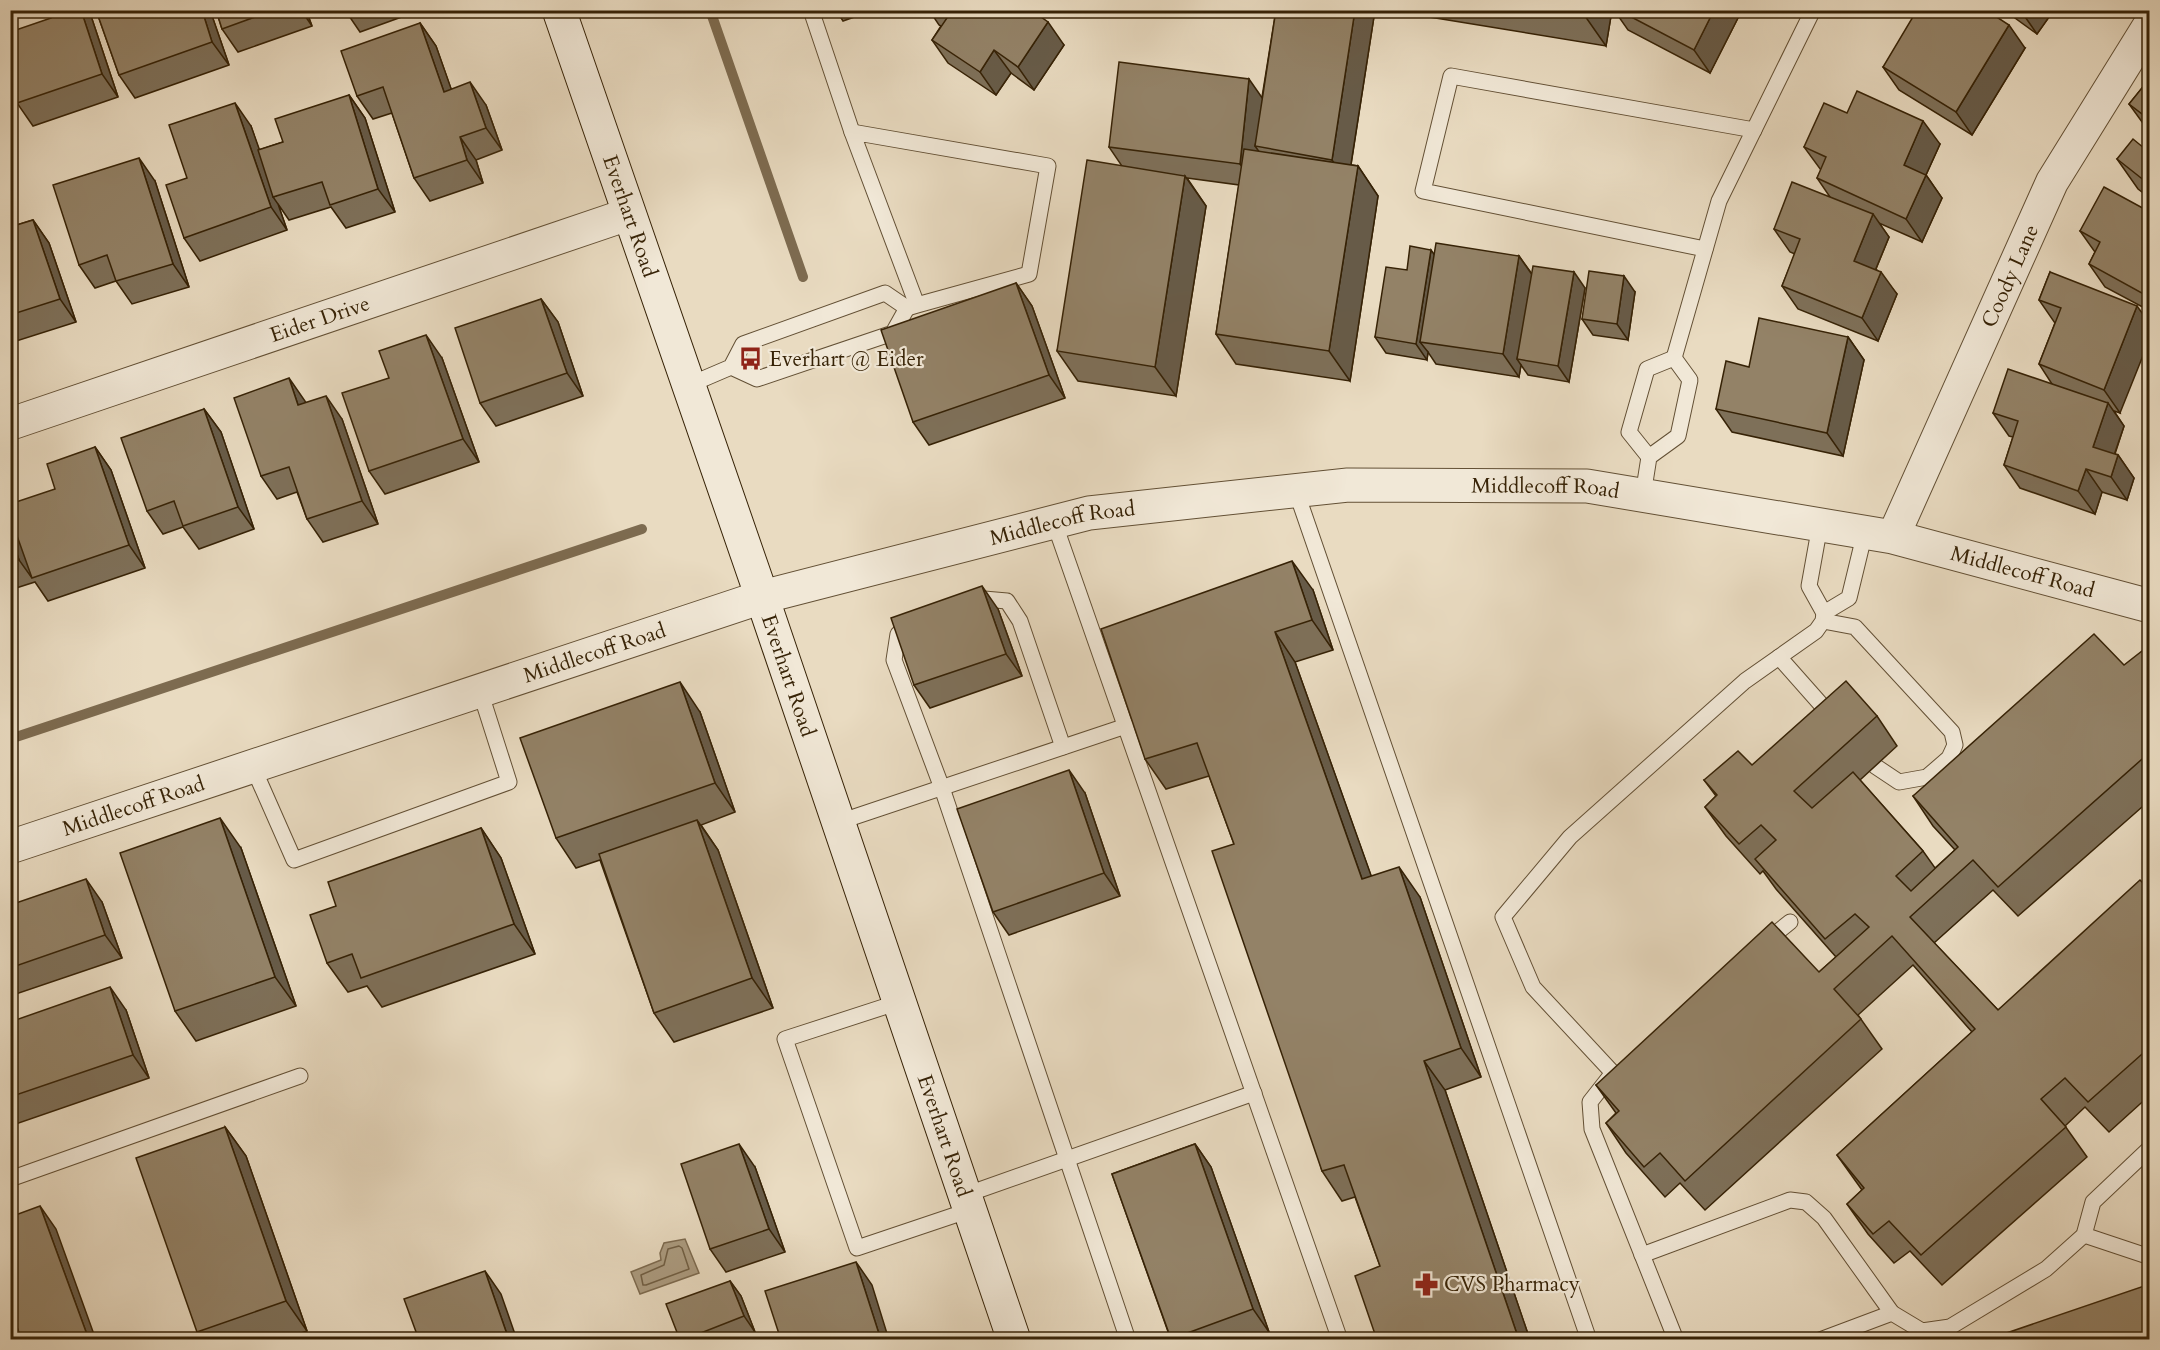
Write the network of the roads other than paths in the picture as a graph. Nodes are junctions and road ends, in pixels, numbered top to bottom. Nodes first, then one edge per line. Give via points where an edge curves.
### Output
1 (559, 10) edge
2 (811, 10) edge
3 (1813, 10) edge
4 (2150, 24) edge
5 (1754, 130) junction
6 (852, 132) junction
7 (629, 214) junction
8 (1705, 249) junction
9 (912, 307) junction
10 (1674, 358) junction
11 (731, 367) junction
12 (689, 385) junction
13 (10, 424) edge
14 (1649, 457) junction
15 (1296, 491) junction
16 (1643, 495) junction
17 (1054, 522) junction
18 (1820, 525) junction
19 (1879, 535) junction
20 (762, 597) junction
21 (962, 606) edge
22 (2150, 606) edge
23 (930, 616) edge
24 (1824, 617) junction
25 (1779, 657) junction
26 (480, 691) junction
27 (1126, 726) junction
28 (1844, 730) edge
29 (1063, 747) junction
30 (1875, 766) dead end
31 (253, 767) junction
32 (942, 788) junction
33 (839, 822) junction
34 (10, 847) edge
35 (1790, 922) edge
36 (1756, 950) edge
37 (899, 1002) junction
38 (300, 1076) dead end
39 (1254, 1093) junction
40 (2150, 1148) edge
41 (1067, 1159) junction
42 (10, 1179) edge
43 (968, 1202) junction
44 (2084, 1235) junction
45 (1642, 1255) junction
46 (2150, 1257) edge
47 (1892, 1313) junction
48 (1014, 1340) edge
49 (1128, 1340) edge
50 (1340, 1340) edge
51 (1589, 1340) edge
52 (1676, 1340) edge
53 (1820, 1340) edge

1 - 7 street, Everhart Road
2 - 6 lane
3 - 5 lane
4 - 19 street, Coody Lane via 2052,182
5 - 8 lane via 1719,201
5 - 8 lane via 1451,76 1423,191
6 - 9 lane
6 - 9 lane via 1048,166 1029,274
7 - 12 street, Everhart Road
7 - 13 street, Eider Drive
8 - 10 lane
9 - 11 lane via 893,333 757,379
9 - 11 lane via 885,293 743,344
10 - 14 lane via 1690,380 1678,436
10 - 14 lane via 1647,369 1629,432
11 - 12 lane
12 - 20 street, Everhart Road
14 - 16 lane
15 - 16 street, Middlecoff Road via 1348,485 1587,486
15 - 17 street, Middlecoff Road via 1089,513
15 - 51 lane
16 - 18 street, Middlecoff Road
17 - 20 street, Middlecoff Road
17 - 27 lane
18 - 19 street, Middlecoff Road
18 - 24 lane via 1809,586
19 - 22 street, Middlecoff Road
19 - 24 lane via 1849,598
20 - 26 street, Middlecoff Road
20 - 33 street, Everhart Road
21 - 29 lane via 984,599 1007,601 1020,621
23 - 32 lane via 898,634 894,660
24 - 25 lane via 1816,631
24 - 30 lane via 1855,627 1952,732 1955,745 1949,758 1927,777 1899,782
25 - 28 lane
25 - 45 lane via 1745,681 1570,837 1503,917 1533,987 1617,1070 1590,1102 1592,1129
26 - 31 street, Middlecoff Road
26 - 31 lane via 509,782 294,860
27 - 29 lane
27 - 39 lane
29 - 32 lane
31 - 34 street, Middlecoff Road
32 - 33 lane
32 - 41 lane
33 - 37 street, Everhart Road
35 - 36 lane
37 - 43 street, Everhart Road
37 - 43 lane via 785,1039 857,1248
38 - 42 lane
39 - 41 lane
39 - 50 lane
40 - 44 lane via 2093,1202
41 - 43 lane
41 - 49 lane
43 - 48 street, Everhart Road
44 - 46 lane
44 - 47 lane via 2046,1269 1950,1327 1922,1331
45 - 47 lane via 1790,1200 1806,1202 1824,1218
45 - 52 lane
47 - 53 lane

